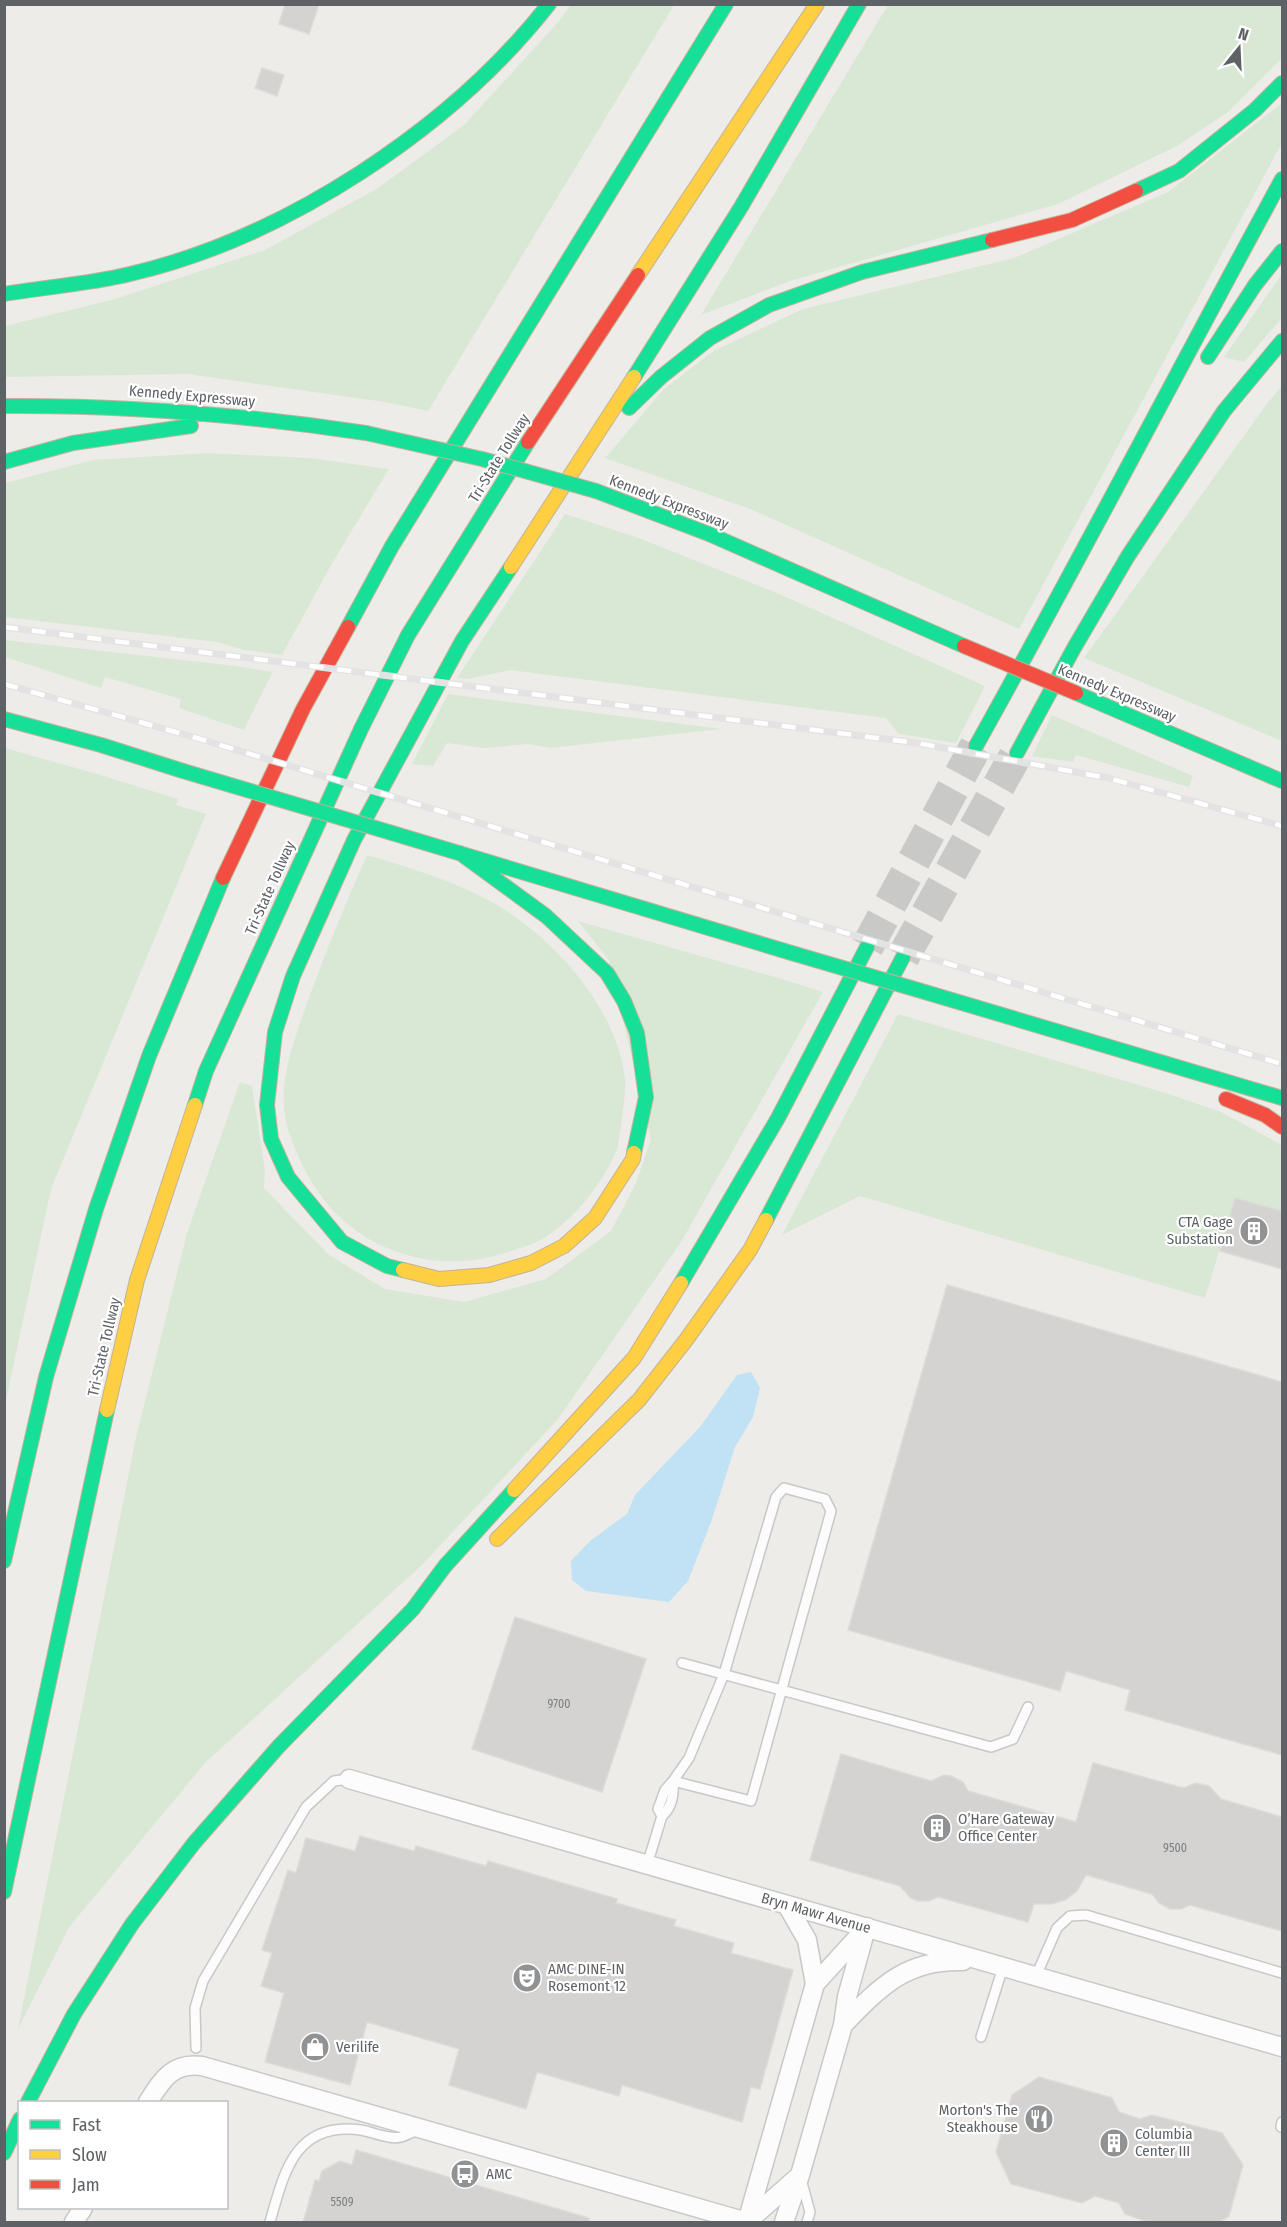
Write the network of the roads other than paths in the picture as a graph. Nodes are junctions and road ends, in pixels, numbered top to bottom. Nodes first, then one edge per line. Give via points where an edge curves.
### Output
1 (549, 4) edge
2 (726, 4) edge
3 (816, 4) edge
4 (859, 4) edge
5 (1282, 83) edge
6 (1282, 179) edge
7 (1282, 251) edge
8 (4, 294) edge
9 (1282, 341) edge
10 (1203, 364) dead end
11 (1188, 382) dead end
12 (4, 406) edge
13 (298, 422) junction
14 (1143, 435) junction
15 (591, 444) junction
16 (4, 462) edge
17 (4, 719) edge
18 (976, 746) tunnel mouth
19 (1017, 753) tunnel mouth
20 (1282, 781) edge
21 (460, 853) junction
22 (867, 947) tunnel mouth
23 (903, 957) tunnel mouth
24 (975, 1007) junction
25 (1042, 1042) dead end
26 (1218, 1095) dead end
27 (1282, 1098) edge
28 (1282, 1127) edge
29 (490, 1544) dead end
30 (4, 1561) edge
31 (448, 1583) dead end
32 (412, 1609) junction
33 (682, 1663) dead end
34 (724, 1674) junction
35 (783, 1690) junction
36 (1028, 1707) dead end
37 (349, 1779) joint
38 (674, 1781) junction
39 (647, 1865) junction
40 (4, 1892) edge
41 (787, 1905) junction
42 (867, 1928) junction
43 (996, 1964) junction
44 (1282, 1973) edge
45 (1036, 1976) junction
46 (815, 1984) junction
47 (843, 2025) junction
48 (981, 2037) dead end
49 (1282, 2047) edge
50 (196, 2048) dead end
51 (29, 2101) edge
52 (149, 2101) edge
53 (18, 2123) edge
54 (423, 2129) junction
55 (4, 2153) edge
56 (800, 2175) junction
57 (82, 2209) edge
58 (747, 2222) edge
59 (74, 2223) edge
60 (270, 2223) edge
61 (784, 2223) edge
62 (807, 2223) edge

1 - 8 highway via 531,28 456,100 372,166 279,219 205,251 130,274
2 - 30 highway via 392,546 303,709 233,855 149,1056 96,1209 46,1377
3 - 40 highway, Tri-State Tollway via 543,419 408,635 361,729 206,1071 137,1280 89,1486
4 - 15 highway via 741,207
5 - 15 highway via 1179,171 1072,220 862,272 769,305 710,338 661,377
6 - 14 highway
7 - 10 highway
9 - 19 highway via 1224,411 1128,556
11 - 14 highway
12 - 13 highway, Kennedy Expressway via 133,406
13 - 16 highway via 197,425 141,432 33,452
13 - 20 highway, Kennedy Expressway, bridge via 455,452 596,491 709,534
14 - 18 highway via 1073,572
15 - 21 highway via 462,641 354,840 293,976 275,1032 267,1105 272,1139 288,1177 342,1242 387,1266 439,1279 489,1275 531,1263 564,1246 595,1218 633,1159 646,1096 637,1033 607,972 546,916
17 - 21 highway, bridge
21 - 24 highway, bridge
22 - 32 highway via 778,1118 634,1358 445,1566
23 - 29 highway via 750,1250 639,1400
24 - 25 highway
24 - 27 highway
26 - 28 highway via 1265,1115
31 - 32 highway
32 - 51 highway via 279,1746 194,1843 132,1924 74,2014
33 - 34 lane
34 - 35 lane
34 - 35 lane via 776,1497 784,1488 825,1499 831,1511
34 - 38 lane via 689,1758
35 - 36 lane via 991,1747 1013,1739
35 - 38 lane via 751,1801
37 - 39 street, Bryn Mawr Avenue
37 - 50 lane via 334,1781 306,1807 203,1981 195,2008
38 - 39 lane via 668,1811 662,1816
39 - 41 street, Bryn Mawr Avenue
41 - 42 street, Bryn Mawr Avenue
41 - 46 street via 807,1940
42 - 43 street, Bryn Mawr Avenue
42 - 46 street
42 - 47 street
43 - 45 street, Bryn Mawr Avenue
43 - 47 street via 943,1960 919,1965 882,1986
43 - 48 lane
44 - 45 lane via 1086,1915 1071,1916 1057,1928
45 - 49 street, Bryn Mawr Avenue
46 - 58 street
47 - 56 street
52 - 54 street via 169,2072 202,2066
53 - 55 highway
54 - 58 street
54 - 60 lane via 399,2138 345,2128 321,2132 291,2159
56 - 58 street
56 - 61 street
56 - 62 lane via 810,2212
57 - 59 street

